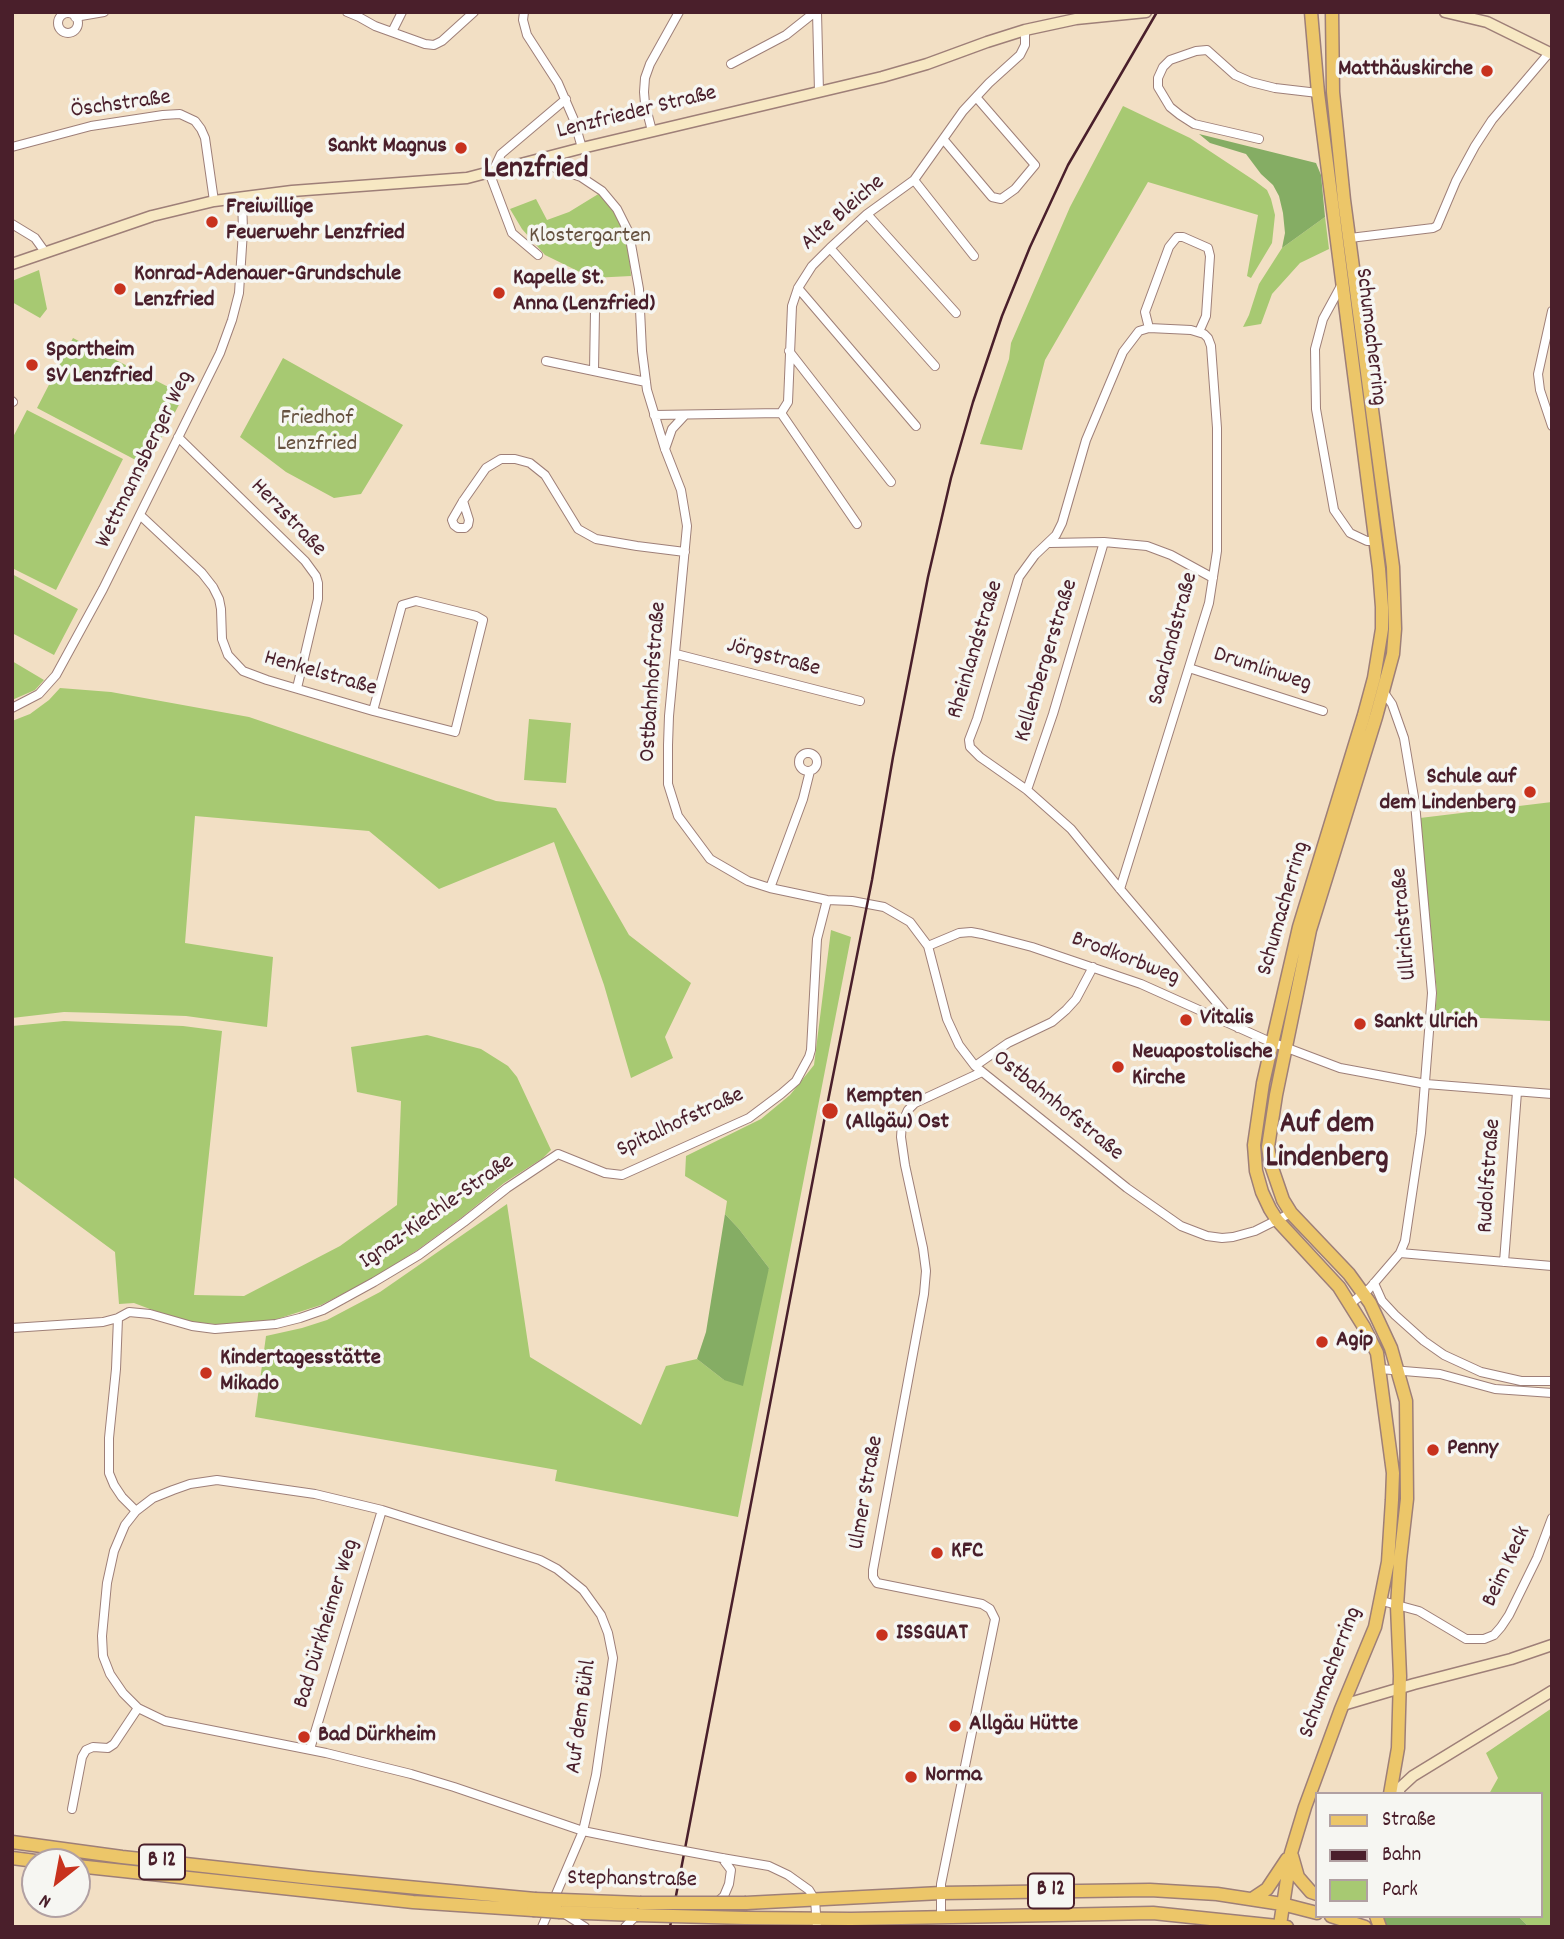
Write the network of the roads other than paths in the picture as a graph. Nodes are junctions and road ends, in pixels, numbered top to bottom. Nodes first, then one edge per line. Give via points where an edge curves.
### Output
1 (104, 12) edge
2 (347, 12) edge
3 (402, 12) edge
4 (474, 12) edge
5 (679, 12) edge
6 (816, 12) edge
7 (1146, 12) edge
8 (1311, 12) edge
9 (1332, 12) edge
10 (1445, 12) edge
11 (1136, 13) edge
12 (522, 15) edge
13 (75, 17) dead end
14 (1025, 30) junction
15 (391, 32) junction
16 (1550, 54) edge
17 (732, 64) dead end
18 (819, 92) junction
19 (1318, 93) junction
20 (976, 97) junction
21 (566, 99) junction
22 (652, 131) junction
23 (1259, 139) dead end
24 (944, 140) junction
25 (12, 146) edge
26 (582, 148) junction
27 (555, 168) dead end
28 (491, 172) junction
29 (914, 180) junction
30 (242, 197) junction
31 (214, 201) junction
32 (867, 214) junction
33 (12, 224) edge
34 (1350, 238) junction
35 (830, 248) junction
36 (45, 253) junction
37 (538, 255) dead end
38 (974, 256) dead end
39 (12, 264) edge
40 (1342, 284) junction
41 (798, 288) junction
42 (595, 311) dead end
43 (1552, 311) edge
44 (956, 313) dead end
45 (1149, 327) junction
46 (1199, 332) junction
47 (789, 351) junction
48 (546, 361) dead end
49 (935, 366) dead end
50 (594, 371) junction
51 (646, 382) junction
52 (781, 413) junction
53 (654, 415) junction
54 (685, 415) junction
55 (916, 426) dead end
56 (1552, 426) edge
57 (178, 437) junction
58 (665, 449) junction
59 (891, 482) dead end
60 (463, 501) dead end
61 (140, 515) junction
62 (857, 524) dead end
63 (1374, 541) junction
64 (1104, 542) junction
65 (1049, 543) junction
66 (685, 552) junction
67 (1213, 578) junction
68 (676, 654) junction
69 (1189, 668) junction
70 (297, 688) junction
71 (1383, 691) junction
72 (860, 702) dead end
73 (12, 708) edge
74 (373, 710) junction
75 (1323, 711) dead end
76 (1370, 716) junction
77 (1364, 734) junction
78 (810, 771) dead end
79 (1027, 790) junction
80 (770, 888) junction
81 (1120, 889) junction
82 (827, 900) junction
83 (928, 946) junction
84 (1093, 967) junction
85 (1238, 1028) junction
86 (1272, 1042) junction
87 (1285, 1048) junction
88 (978, 1069) junction
89 (1426, 1084) junction
90 (1517, 1092) junction
91 (1552, 1094) edge
92 (558, 1154) joint
93 (1291, 1213) junction
94 (1278, 1220) junction
95 (1400, 1253) junction
96 (1504, 1262) junction
97 (1552, 1266) edge
98 (1374, 1283) junction
99 (1364, 1293) junction
100 (1350, 1304) junction
101 (118, 1318) junction
102 (12, 1328) edge
103 (1380, 1369) junction
104 (1397, 1370) junction
105 (1552, 1381) edge
106 (1552, 1393) edge
107 (383, 1510) junction
108 (136, 1511) junction
109 (1552, 1518) edge
110 (1382, 1601) junction
111 (1397, 1606) junction
112 (1552, 1645) edge
113 (1399, 1689) junction
114 (1552, 1691) edge
115 (1343, 1705) junction
116 (138, 1709) junction
117 (310, 1749) junction
118 (1390, 1792) edge
119 (1399, 1792) edge
120 (72, 1809) dead end
121 (583, 1831) junction
122 (12, 1842) edge
123 (1291, 1853) junction
124 (722, 1858) junction
125 (91, 1867) edge
126 (311, 1885) junction
127 (941, 1892) junction
128 (1316, 1894) edge
129 (815, 1899) junction
130 (1252, 1899) junction
131 (716, 1903) junction
132 (1282, 1904) junction
133 (534, 1905) junction
134 (561, 1906) junction
135 (639, 1909) junction
136 (1316, 1913) edge
137 (941, 1916) junction
138 (1225, 1919) junction
139 (1338, 1920) edge
140 (817, 1923) edge
141 (1282, 1926) edge
142 (542, 1927) edge
143 (584, 1927) edge
144 (625, 1927) edge
145 (1240, 1927) edge
146 (1365, 1927) edge

1 - 13 street
2 - 15 street
3 - 15 street
4 - 15 street via 434,45
5 - 22 street via 645,78
6 - 17 street via 786,35
6 - 18 street
7 - 11 street, Lenzfrieder Straße
8 - 19 main road, Schumacherring
9 - 34 main road, Schumacherring via 1334,92
10 - 16 street via 1487,22
11 - 14 street, Lenzfrieder Straße
12 - 21 street via 527,35
14 - 18 street, Lenzfrieder Straße via 927,64
14 - 20 street, Alte Bleiche via 1020,55
16 - 34 street via 1492,120 1456,181 1437,226
18 - 22 street, Lenzfrieder Straße
19 - 23 street via 1251,82 1235,75 1207,50 1170,60 1163,67 1158,88 1180,116 1194,124
19 - 40 main road, Schumacherring
20 - 24 street, Alte Bleiche
20 - 24 street via 1035,165 1015,189 1001,199 992,197
21 - 26 street
21 - 28 street via 501,154
22 - 26 street, Lenzfrieder Straße
24 - 29 street, Alte Bleiche
25 - 31 street, Öschstraße via 91,126 180,114 195,121 205,138
26 - 28 street, Lenzfrieder Straße
27 - 51 street, Ostbahnhofstraße via 602,191 618,209 629,233 639,289
28 - 30 street, Lenzfrieder Straße via 467,178
28 - 37 street via 512,233
29 - 32 street, Alte Bleiche
29 - 38 street
30 - 31 street, Lenzfrieder Straße
30 - 57 street, Wettmannsberger Weg via 236,304 220,353
31 - 36 street, Lenzfrieder Straße via 152,216
32 - 35 street, Alte Bleiche
32 - 44 street
33 - 36 street via 35,238
34 - 71 main road, Schumacherring via 1393,567 1393,654
35 - 41 street, Alte Bleiche
35 - 49 street
36 - 39 street, Lenzfrieder Straße
40 - 63 main road, Schumacherring
40 - 63 street via 1323,319 1315,349 1316,409 1334,510 1350,533
41 - 47 street, Alte Bleiche
41 - 55 street
42 - 50 street
43 - 56 street via 1538,374
45 - 46 street
45 - 46 street via 1145,312 1169,247 1182,237 1208,248 1210,256 1206,316
45 - 65 street, Rheinlandstraße via 1139,331 1123,352 1086,440 1062,523
46 - 67 street, Saarlandstraße via 1211,346 1217,428
47 - 52 street, Alte Bleiche via 788,402
47 - 59 street
48 - 50 street
50 - 51 street
51 - 53 street, Ostbahnhofstraße
52 - 54 street
52 - 62 street
53 - 54 street
53 - 58 street, Ostbahnhofstraße
54 - 58 street via 669,434
57 - 61 street, Wettmannsberger Weg
57 - 70 street, Herzstraße via 316,576 318,599
58 - 66 street, Ostbahnhofstraße via 681,489 687,526
60 - 66 street via 486,468 501,459 515,459 530,463 545,475 578,528 596,539
61 - 70 street, Henkelstraße via 213,587 228,655 243,671
61 - 73 street, Wettmannsberger Weg via 55,676 39,694
63 - 76 main road, Schumacherring via 1382,629
64 - 65 street
64 - 67 street via 1147,546
64 - 79 street, Kellenbergerstraße
65 - 79 street, Rheinlandstraße via 1019,577 969,740 980,757
66 - 68 street, Ostbahnhofstraße
67 - 69 street, Saarlandstraße
68 - 72 street, Jörgstraße
68 - 80 street, Ostbahnhofstraße via 668,716 668,784 678,816 710,859
69 - 75 street, Drumlinweg
69 - 81 street, Saarlandstraße
70 - 74 street, Henkelstraße
71 - 76 main road, Schumacherring
71 - 89 street, Ullrichstraße via 1404,738 1415,803 1432,993
74 - 74 street, Henkelstraße via 402,605 416,601 483,621 455,733
76 - 77 main road, Schumacherring
77 - 86 main road, Schumacherring via 1298,927
77 - 87 main road, Schumacherring via 1310,930
78 - 80 street
79 - 81 street, Rheinlandstraße via 1071,829
80 - 82 street, Ostbahnhofstraße
81 - 85 street, Rheinlandstraße
82 - 83 street, Ostbahnhofstraße via 884,907 910,922
82 - 92 street, Spitalhofstraße via 817,939 811,1050 796,1081 749,1118 622,1175
83 - 84 street, Brodkorbweg via 971,932
83 - 88 street, Ostbahnhofstraße via 947,1020
84 - 85 street, Brodkorbweg
84 - 88 street via 1066,1010 1052,1022 1008,1043
85 - 86 street, Brodkorbweg
86 - 87 street, Brodkorbweg
86 - 94 main road, Schumacherring via 1254,1145 1262,1192
87 - 89 street, Brodkorbweg via 1340,1068
87 - 93 main road, Schumacherring via 1268,1147 1276,1184
88 - 94 street, Ostbahnhofstraße via 1181,1226 1222,1238
88 - 127 street, Ulmer Straße via 915,1103 902,1123 905,1165 926,1271 873,1570 877,1583 982,1604 995,1619
89 - 90 street, Brodkorbweg
89 - 95 street, Ullrichstraße
90 - 91 street, Brodkorbweg
90 - 96 street, Rudolfstraße
92 - 101 street, Ignaz-Kiechle-Straße via 419,1255 323,1310 276,1324 215,1329 138,1311
93 - 94 street, Ostbahnhofstraße
93 - 99 main road, Schumacherring
94 - 100 main road, Schumacherring
95 - 96 street
95 - 98 street, Ullrichstraße
96 - 97 street
98 - 99 street, Ullrichstraße
98 - 105 street via 1395,1315 1444,1355 1481,1372 1521,1381
99 - 100 street, Ullrichstraße
99 - 104 main road, Schumacherring
100 - 103 main road, Schumacherring via 1373,1345
101 - 102 street, Ignaz-Kiechle-Straße
101 - 108 street via 108,1473
103 - 104 street
103 - 110 main road, Schumacherring via 1393,1473
104 - 106 street via 1440,1374 1494,1389
104 - 111 main road, Schumacherring via 1406,1401 1408,1477
107 - 108 street, Auf dem Bühl via 315,1494 217,1480 173,1490
107 - 117 street, Bad Dürkheimer Weg
107 - 121 street, Auf dem Bühl via 540,1560 574,1581 601,1615 613,1658
108 - 116 street, Auf dem Bühl via 114,1551 102,1636 110,1674
109 - 111 street, Beim Keck via 1537,1559 1494,1635 1466,1639 1419,1611
110 - 111 street, Beim Keck
110 - 115 main road, Schumacherring
111 - 113 main road, Schumacherring
112 - 113 street
113 - 115 street
113 - 118 main road, Schumacherring via 1398,1748
114 - 119 street via 1413,1776
115 - 123 main road, Schumacherring
116 - 117 street, Auf dem Bühl via 165,1721
116 - 120 street via 114,1744 86,1750
117 - 121 street, Auf dem Bühl via 441,1783
121 - 124 street, bridge
121 - 142 street
122 - 126 main road, Stephanstraße / B 12
123 - 128 main road via 1298,1877
123 - 130 main road via 1267,1889
123 - 132 main road
124 - 129 street via 769,1866 789,1875
124 - 131 street via 730,1870 729,1884
125 - 126 main road, Stephanstraße / B 12
126 - 133 main road, Stephanstraße / B 12 via 334,1880
126 - 133 main road, Stephanstraße / B 12 via 332,1894 413,1902
127 - 129 main road, Stephanstraße / B 12
127 - 130 main road, Stephanstraße / B 12 via 1150,1890
127 - 137 street, Ulmer Straße
129 - 131 main road, Stephanstraße / B 12, bridge
129 - 140 street
130 - 132 main road, B 12
131 - 135 main road, Stephanstraße / B 12, bridge
132 - 136 main road, B 12
132 - 141 main road
133 - 134 main road, Stephanstraße / B 12, bridge
134 - 135 main road, Stephanstraße / B 12
134 - 143 street
135 - 140 main road, Stephanstraße / B 12, bridge
135 - 144 street
137 - 138 main road, Stephanstraße / B 12 via 1153,1913
137 - 140 main road, Stephanstraße / B 12
138 - 141 main road, B 12
138 - 145 street
139 - 146 main road

